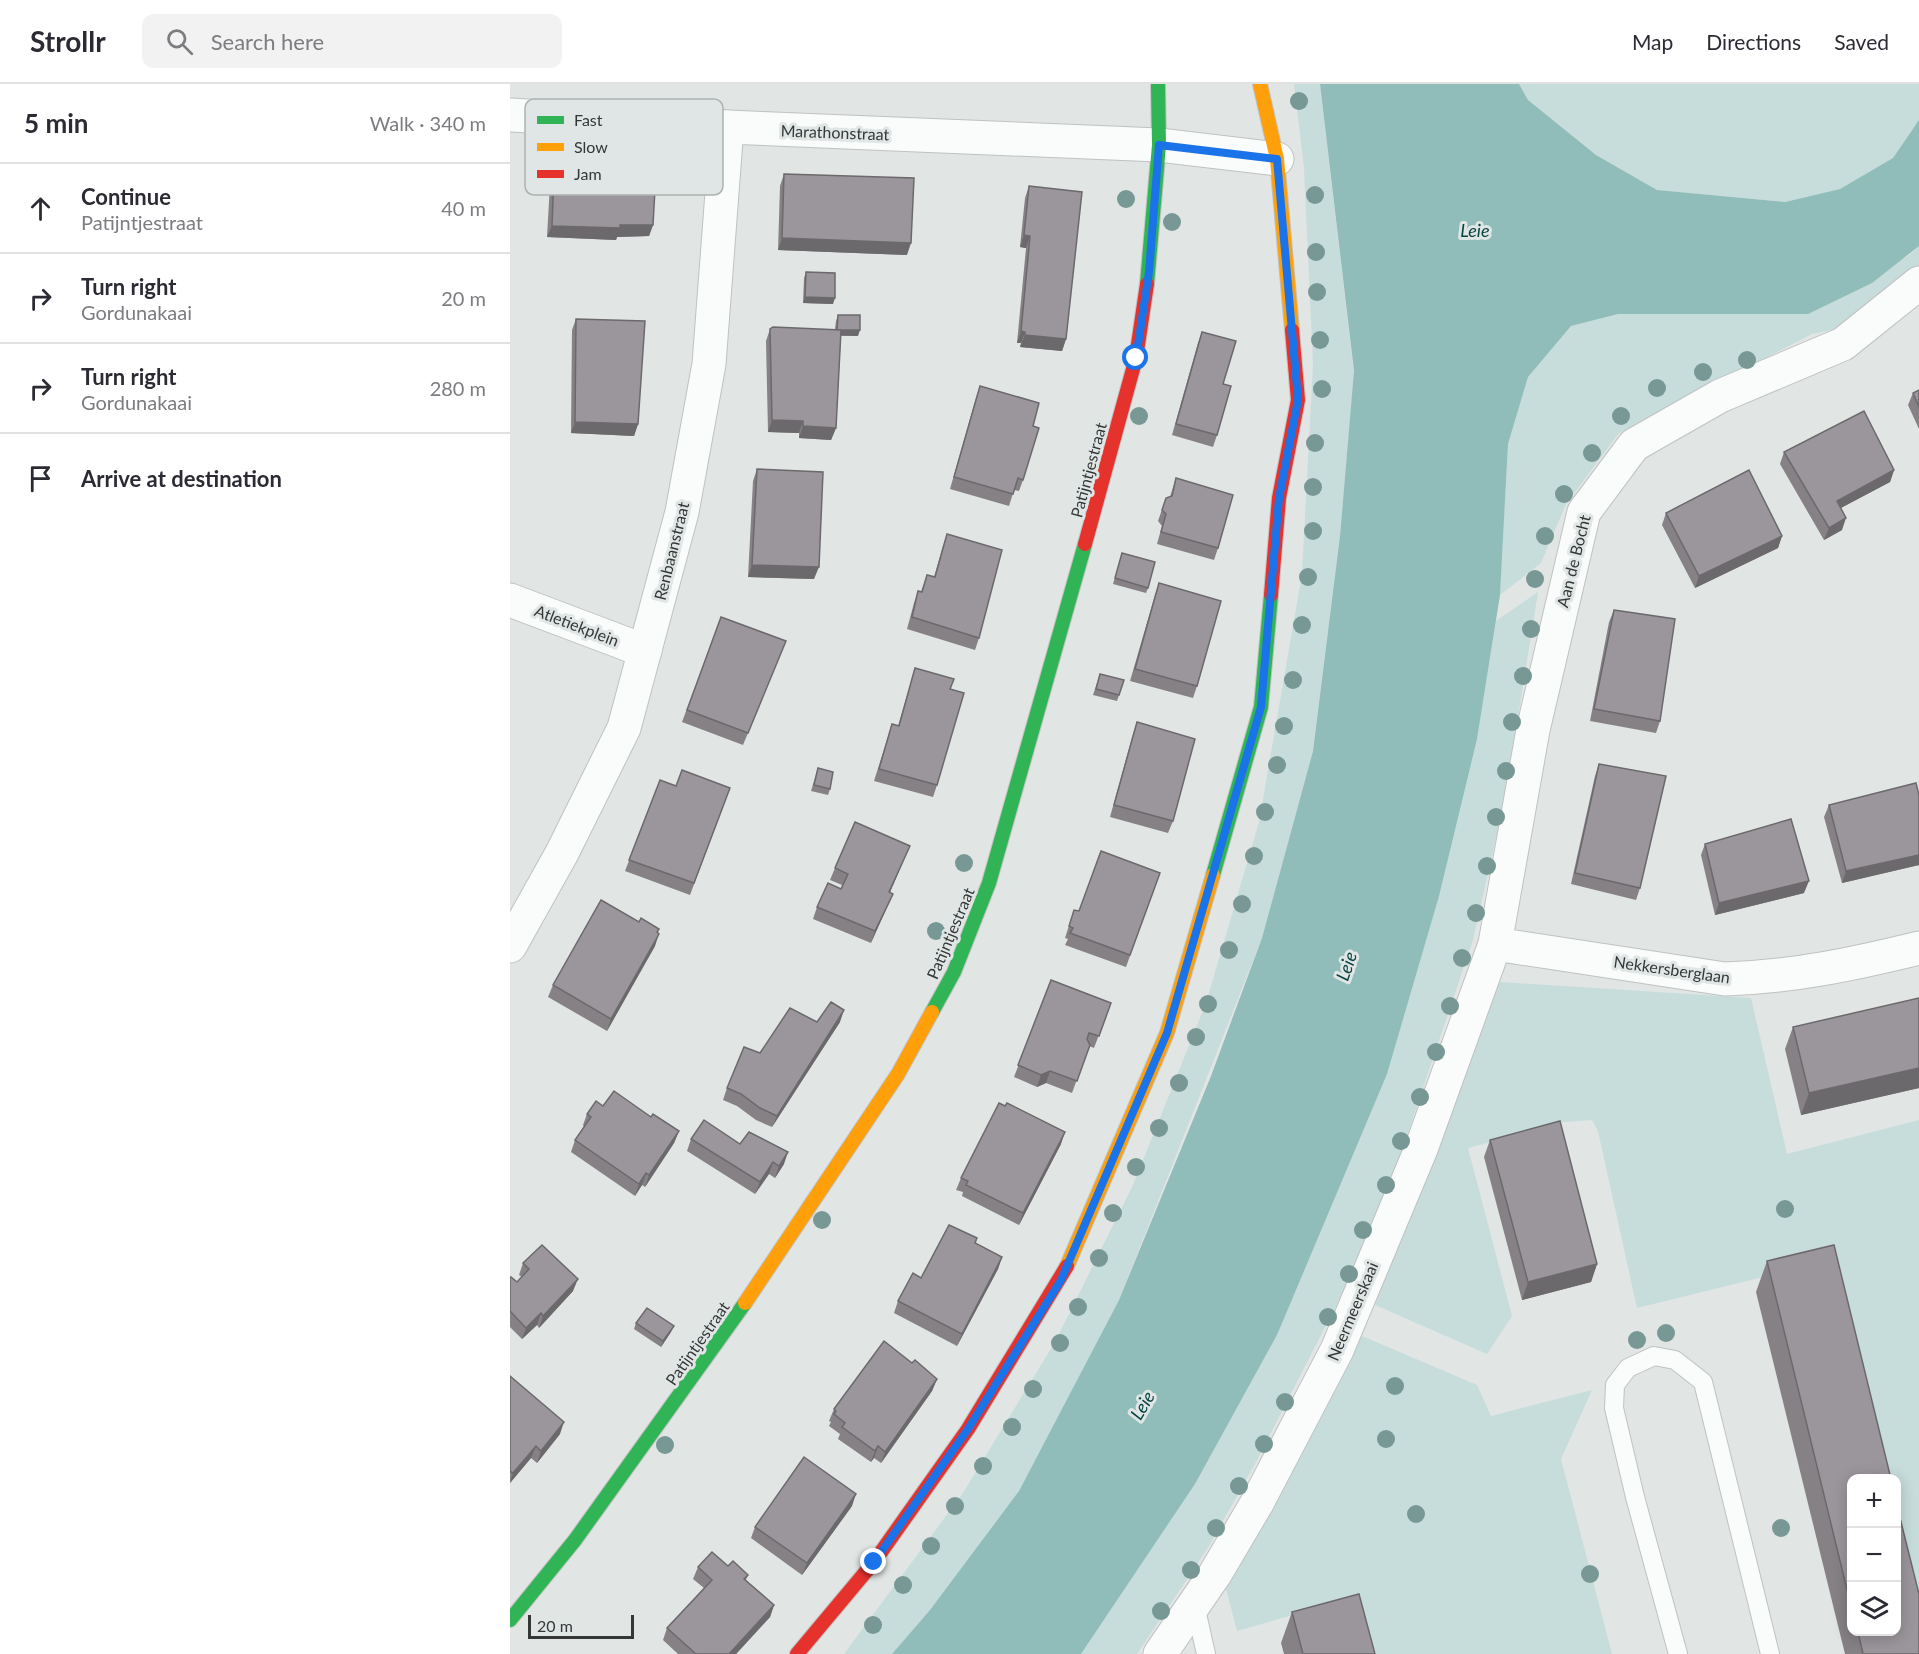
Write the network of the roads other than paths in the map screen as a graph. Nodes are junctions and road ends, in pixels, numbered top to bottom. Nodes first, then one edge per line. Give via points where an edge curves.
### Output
1 (1158, 84) edge
2 (1260, 84) edge
3 (510, 115) edge
4 (525, 116) edge
5 (723, 127) edge
6 (727, 127) junction
7 (1159, 145) junction
8 (1277, 159) junction
9 (723, 180) edge
10 (722, 195) edge
11 (1919, 283) edge
12 (510, 600) edge
13 (645, 651) junction
14 (1495, 944) junction
15 (510, 946) edge
16 (1919, 948) edge
17 (1195, 1605) junction
18 (510, 1620) edge
19 (796, 1654) edge
20 (1160, 1654) edge
21 (1206, 1654) edge
22 (1678, 1654) edge
23 (1770, 1654) edge

1 - 7 street, Patijntjestraat
2 - 8 street
3 - 4 street, Marathonstraat
5 - 6 street, Marathonstraat
6 - 7 street, Marathonstraat
6 - 9 street, Renbaanstraat
7 - 8 street, Marathonstraat
7 - 18 street, Patijntjestraat via 1149,272 1136,358 1022,773 989,883 954,972 898,1074 718,1344
8 - 19 street via 1298,400 1279,498 1261,707 1167,1033 1061,1280 968,1429 874,1562
10 - 13 street, Renbaanstraat via 709,364 682,512
11 - 14 street, Aan de Bocht via 1843,344 1720,396 1634,445 1584,512 1533,730
12 - 13 street, Atletiekplein
13 - 15 street, Renbaanstraat via 624,728
14 - 16 street, Nekkersberglaan via 1725,979 1836,968
14 - 17 street, Neermeerskaai via 1421,1149 1337,1350 1257,1503
17 - 20 street, Neermeerskaai
17 - 21 lane
22 - 23 lane via 1614,1408 1615,1385 1628,1368 1654,1356 1675,1360 1702,1382

